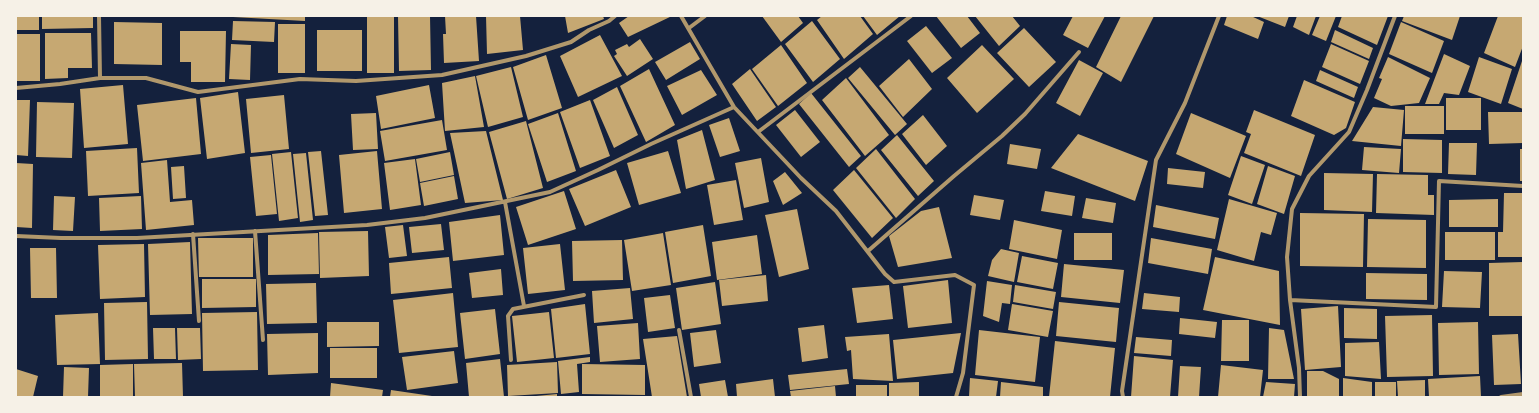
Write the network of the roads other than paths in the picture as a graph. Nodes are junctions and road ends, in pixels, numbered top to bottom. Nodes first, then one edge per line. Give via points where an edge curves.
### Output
1 (99, 16) edge
2 (615, 16) edge
3 (681, 16) edge
4 (705, 16) edge
5 (911, 16) edge
6 (1219, 16) edge
7 (1395, 16) edge
8 (688, 28) junction
9 (1079, 52) dead end
10 (100, 78) junction
11 (16, 88) edge
12 (734, 107) junction
13 (758, 132) junction
14 (1523, 186) edge
15 (505, 202) junction
16 (255, 231) junction
17 (193, 234) junction
18 (16, 236) edge
19 (868, 251) junction
20 (584, 295) dead end
21 (1290, 300) junction
22 (524, 306) junction
23 (199, 321) dead end
24 (679, 330) dead end
25 (263, 340) dead end
26 (511, 360) dead end
27 (1523, 394) edge
28 (690, 397) edge
29 (956, 397) edge
30 (1123, 397) edge
31 (1300, 397) edge
32 (1501, 397) edge

1 - 10 street
2 - 10 street via 570,42 526,56 442,75 356,81 300,79 198,92 146,78
3 - 8 street
4 - 8 street
5 - 13 street
6 - 30 street via 1185,103 1156,160
7 - 21 street via 1368,90 1349,132 1309,176 1292,209 1287,257
8 - 12 street
9 - 19 street via 1025,114 1002,136
10 - 11 street
12 - 13 street
12 - 15 street via 550,192
13 - 19 street via 836,211
14 - 21 street via 1439,181 1436,307
15 - 16 street via 425,218 375,224
15 - 22 street
16 - 17 street
16 - 25 street
17 - 18 street via 137,238
17 - 23 street
19 - 29 street via 894,282 955,275 974,284 963,373
20 - 22 street
21 - 31 street
22 - 26 street via 513,309 508,316
24 - 28 street
27 - 32 street

